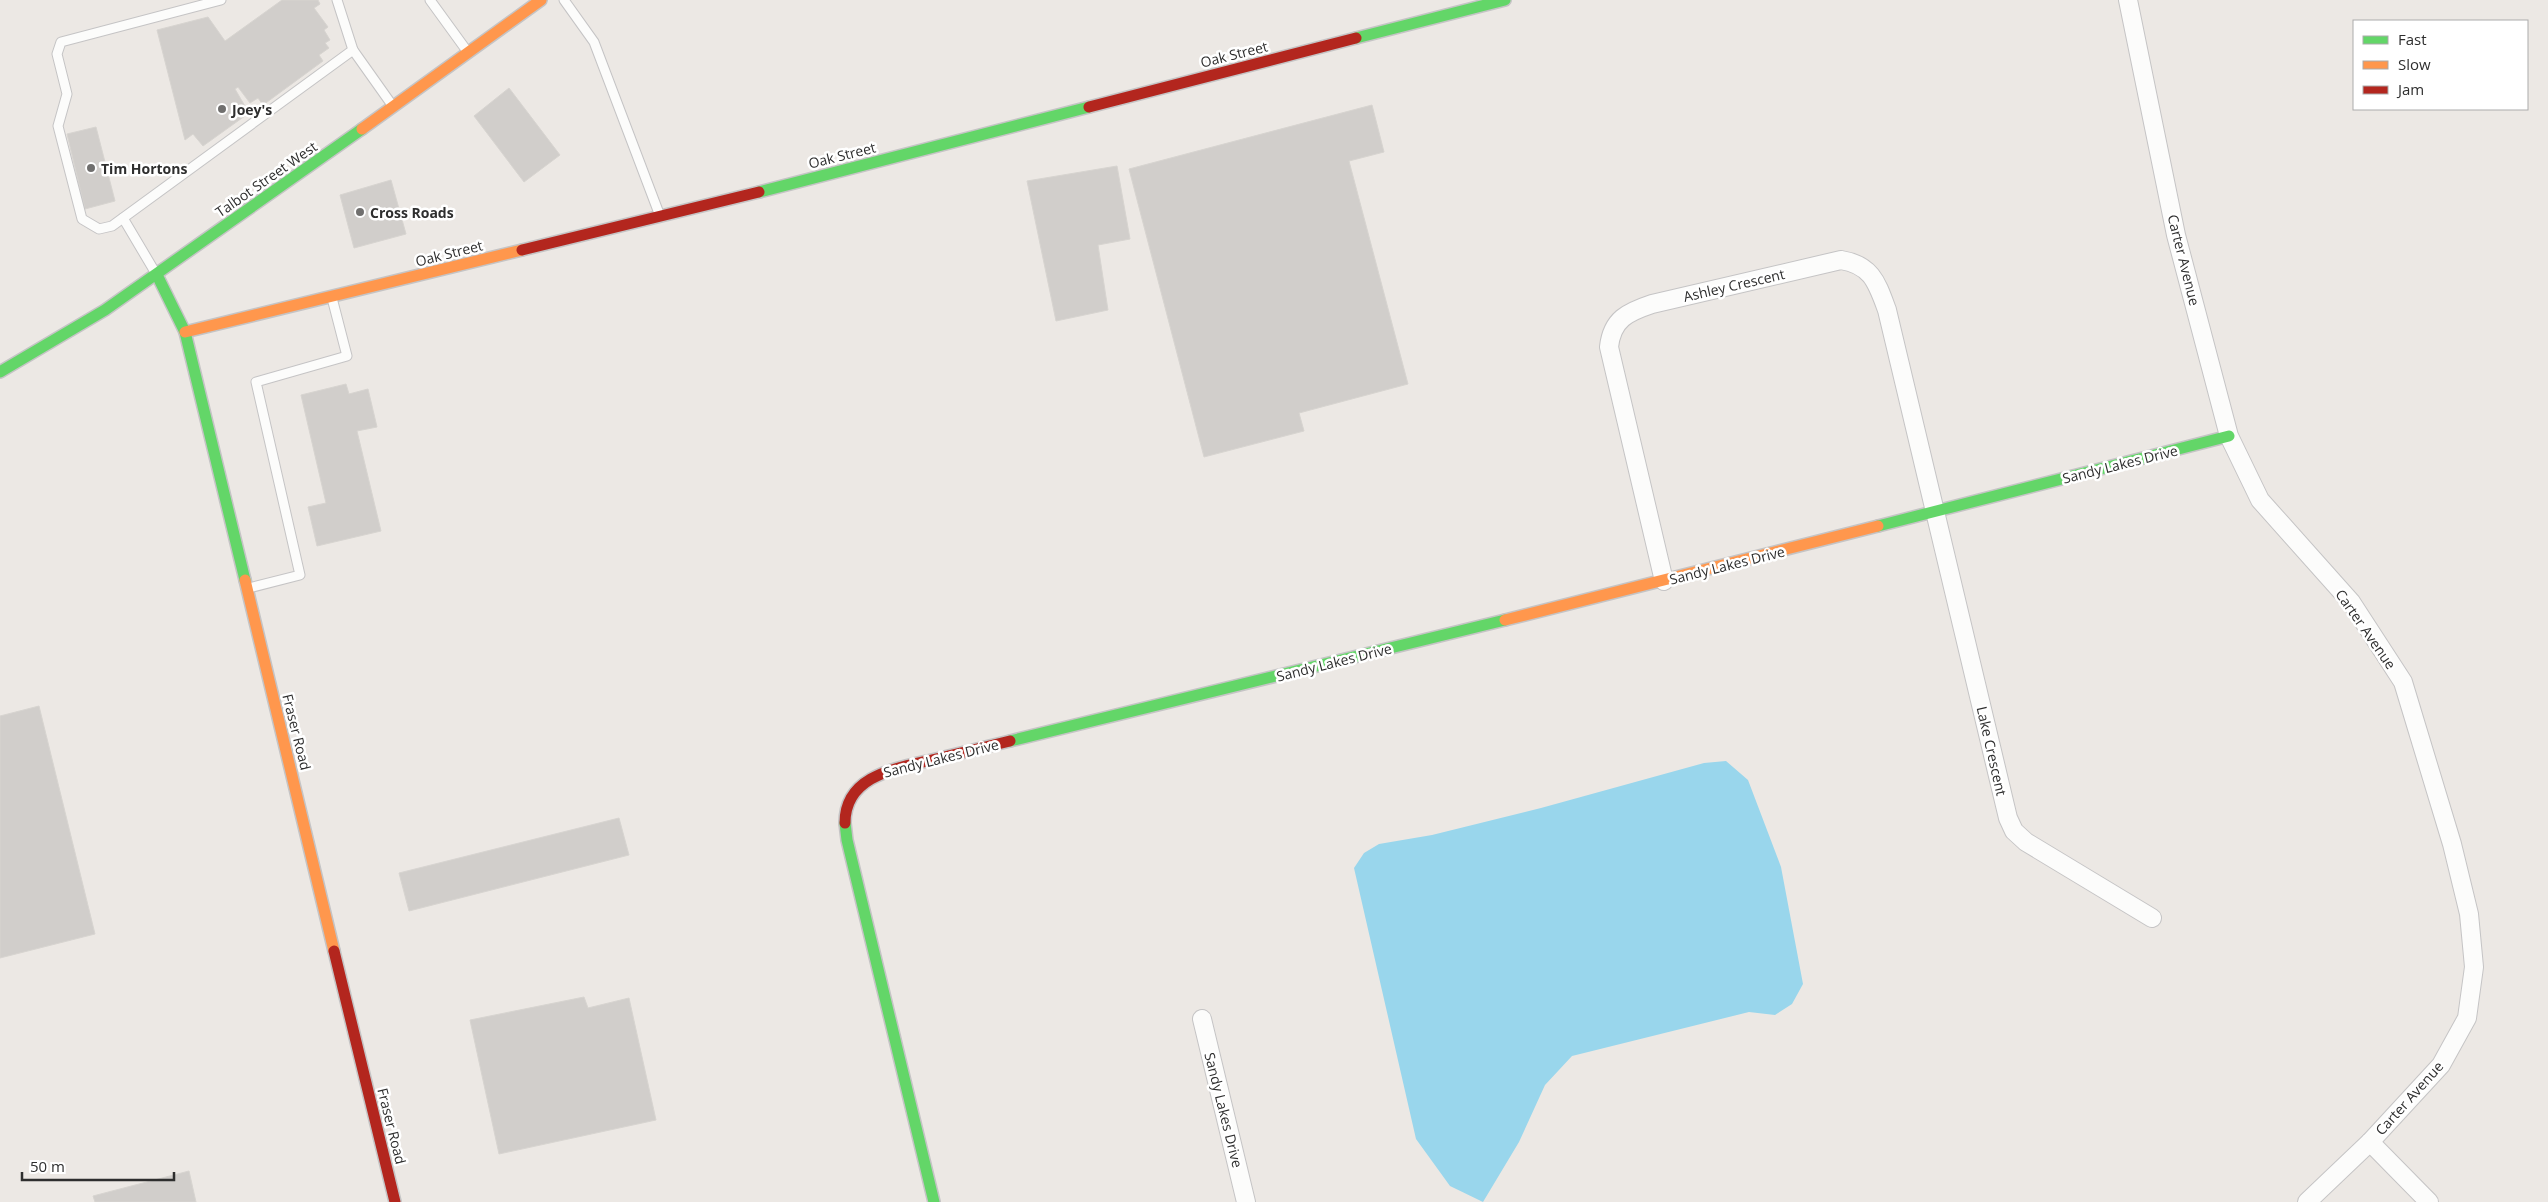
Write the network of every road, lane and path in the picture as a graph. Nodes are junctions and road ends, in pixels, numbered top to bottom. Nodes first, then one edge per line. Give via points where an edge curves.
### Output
1 (221, 0) edge
2 (337, 0) edge
3 (430, 0) edge
4 (541, 0) edge
5 (564, 0) edge
6 (1505, 0) edge
7 (2128, 0) edge
8 (353, 50) junction
9 (468, 54) junction
10 (394, 108) junction
11 (660, 217) junction
12 (123, 218) junction
13 (157, 275) junction
14 (332, 298) junction
15 (185, 332) junction
16 (0, 372) edge
17 (2229, 436) junction
18 (1936, 512) junction
19 (1664, 581) junction
20 (246, 588) junction
21 (2152, 918) dead end
22 (1202, 1019) dead end
23 (2370, 1142) junction
24 (394, 1202) edge
25 (934, 1202) edge
26 (1246, 1202) edge
27 (2306, 1202) edge
28 (2429, 1202) edge

1 - 12 lane via 61,42 57,54 67,94 58,126 82,219 99,229 112,226
2 - 8 lane
3 - 9 lane
4 - 9 street, Talbot Street West
5 - 11 lane via 594,42
6 - 11 street, Oak Street
7 - 17 street, Carter Avenue via 2176,235
8 - 10 lane
8 - 12 lane
9 - 10 street, Talbot Street West
10 - 13 street, Talbot Street West
11 - 14 street, Oak Street
12 - 13 lane
13 - 15 street, Fraser Road
13 - 16 street, Talbot Street West
14 - 15 street, Oak Street
14 - 20 lane via 347,356 256,382 300,575
15 - 20 street, Fraser Road
17 - 18 street, Sandy Lakes Drive
17 - 23 street, Carter Avenue via 2260,500 2351,602 2402,682 2452,844 2469,914 2474,968 2467,1018 2441,1065
18 - 19 street, Sandy Lakes Drive
18 - 19 street, Ashley Crescent via 1887,310 1870,272 1856,263 1841,260 1652,304 1631,311 1618,321 1610,334 1609,347
18 - 21 street, Lake Crescent via 2004,804 2014,831 2040,852
19 - 25 street, Sandy Lakes Drive via 882,772 861,784 847,803 844,822 847,840
20 - 24 street, Fraser Road
22 - 26 street, Sandy Lakes Drive
23 - 27 street, Carter Avenue
23 - 28 street

